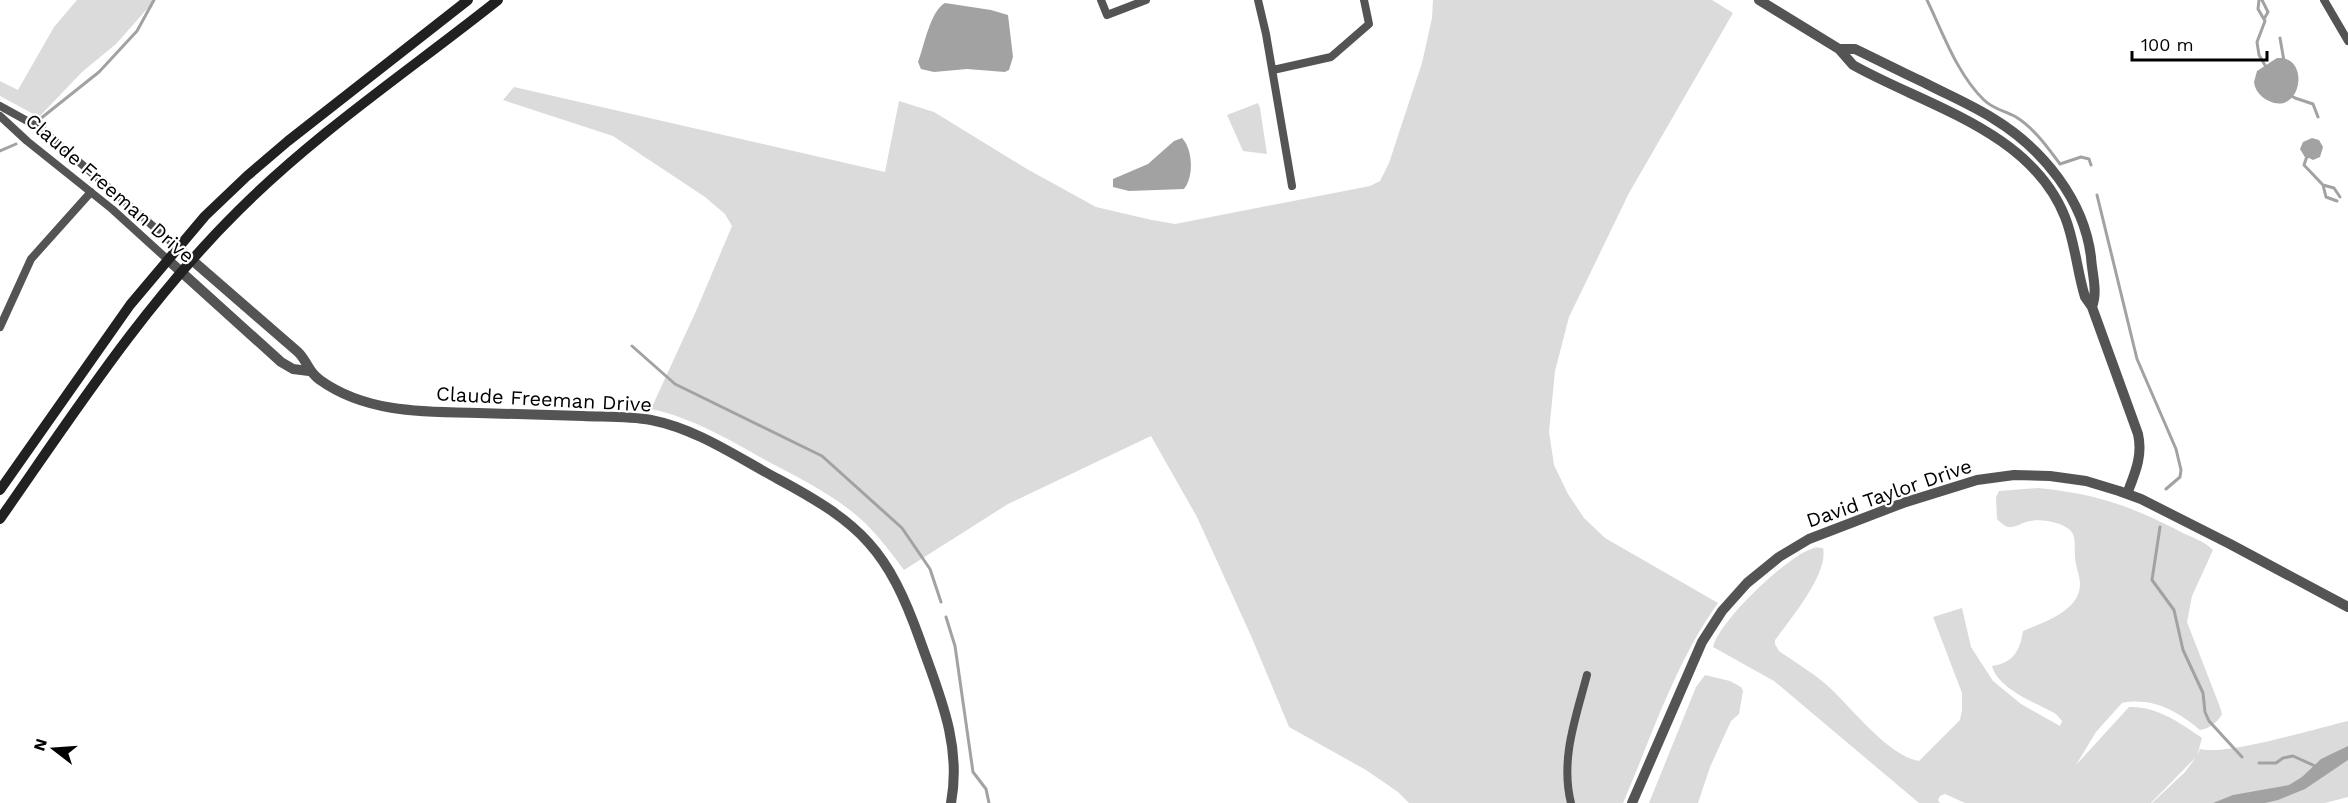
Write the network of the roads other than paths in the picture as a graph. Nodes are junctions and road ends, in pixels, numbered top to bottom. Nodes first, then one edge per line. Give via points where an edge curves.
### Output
1 (468, 0) edge
2 (498, 0) edge
3 (1101, 0) edge
4 (1146, 0) edge
5 (1258, 0) edge
6 (1364, 0) edge
7 (1759, 0) edge
8 (2324, 0) edge
9 (2348, 41) edge
10 (1839, 49) junction
11 (1273, 70) junction
12 (0, 106) edge
13 (0, 116) edge
14 (1292, 186) dead end
15 (90, 192) junction
16 (177, 247) junction
17 (167, 260) junction
18 (192, 260) junction
19 (180, 273) junction
20 (2092, 307) junction
21 (0, 327) edge
22 (309, 371) junction
23 (0, 489) edge
24 (2127, 494) junction
25 (0, 519) edge
26 (2348, 607) edge
27 (1587, 675) dead end
28 (951, 803) edge
29 (1571, 803) edge
30 (1632, 803) edge

1 - 16 main road via 288,141 205,216
2 - 18 main road via 309,146 240,209
3 - 4 street via 1107,15
5 - 11 street
6 - 11 street via 1370,24 1336,54
7 - 10 street
8 - 9 street
10 - 20 street via 1853,65 1973,125 2015,152 2040,177 2058,202 2070,232 2085,297
10 - 20 street via 1855,49 1983,112 2034,150 2069,194 2082,220 2095,290
11 - 14 street
12 - 16 street, Claude Freeman Drive via 40,128
13 - 15 street, Claude Freeman Drive
15 - 17 street, Claude Freeman Drive
15 - 21 street via 32,259
16 - 17 main road
16 - 18 street, Claude Freeman Drive
17 - 19 street, Claude Freeman Drive
17 - 23 main road via 130,305
18 - 19 main road
18 - 22 street, Claude Freeman Drive via 303,357
19 - 22 street, Claude Freeman Drive via 281,362
19 - 25 main road via 135,327
20 - 24 street via 2139,441 2139,461
22 - 28 street, Claude Freeman Drive via 329,386 356,398 406,410 624,417 661,423 703,438 826,506 857,529 879,554 905,598 950,729 954,772
24 - 26 street, David Taylor Drive
24 - 30 street, David Taylor Drive via 2063,477 1989,477 1903,503 1793,548 1747,583 1711,627
27 - 29 street via 1568,752 1566,771

